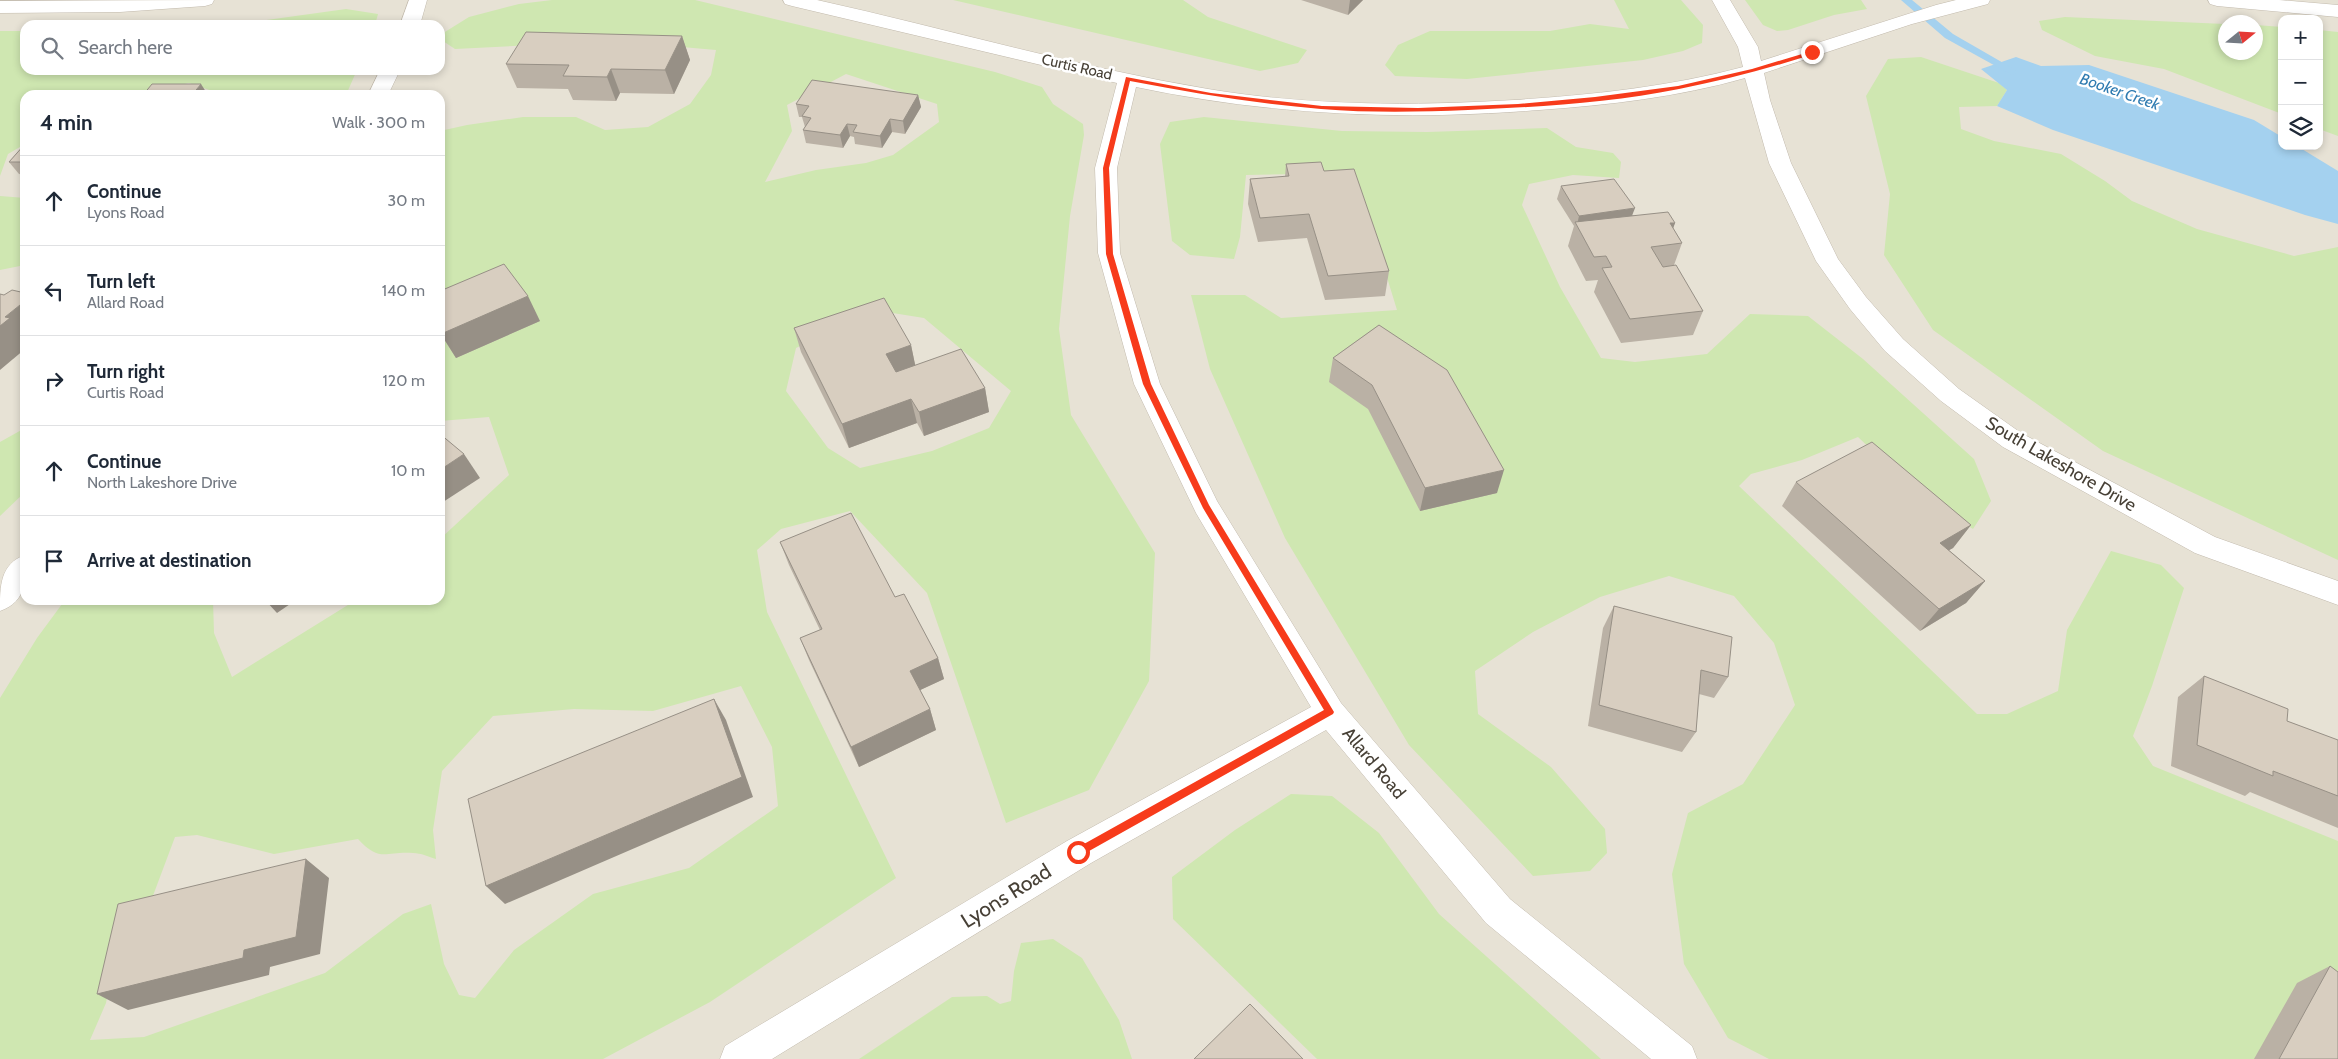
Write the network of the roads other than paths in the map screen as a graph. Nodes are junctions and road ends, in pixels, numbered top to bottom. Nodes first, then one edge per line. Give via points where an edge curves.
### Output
1 (205, 0) edge
2 (418, 0) edge
3 (792, 0) edge
4 (1721, 0) edge
5 (2218, 0) edge
6 (1971, 2) edge
7 (2286, 3) edge
8 (0, 7) edge
9 (2338, 11) edge
10 (412, 20) edge
11 (1754, 71) junction
12 (388, 75) edge
13 (1128, 79) junction
14 (380, 90) edge
15 (20, 573) edge
16 (2338, 593) edge
17 (0, 599) edge
18 (1330, 712) junction
19 (738, 1059) edge
20 (1679, 1059) edge

1 - 8 street via 120,6
2 - 10 street
3 - 13 street, Curtis Road
4 - 11 street, South Lakeshore Drive via 1748,47
5 - 7 street
6 - 11 street, Curtis Road via 1894,22
7 - 9 street
11 - 13 street, Curtis Road via 1678,88 1595,99 1418,110 1322,108 1211,95
11 - 16 street, South Lakeshore Drive via 1780,163 1828,261 1894,346 1950,395 2012,440 2205,545
12 - 14 street
13 - 18 street, Allard Road via 1106,168 1109,254 1147,384 1206,506
15 - 17 street
18 - 19 street, Lyons Road via 1078,852
18 - 20 street, Allard Road via 1498,910

